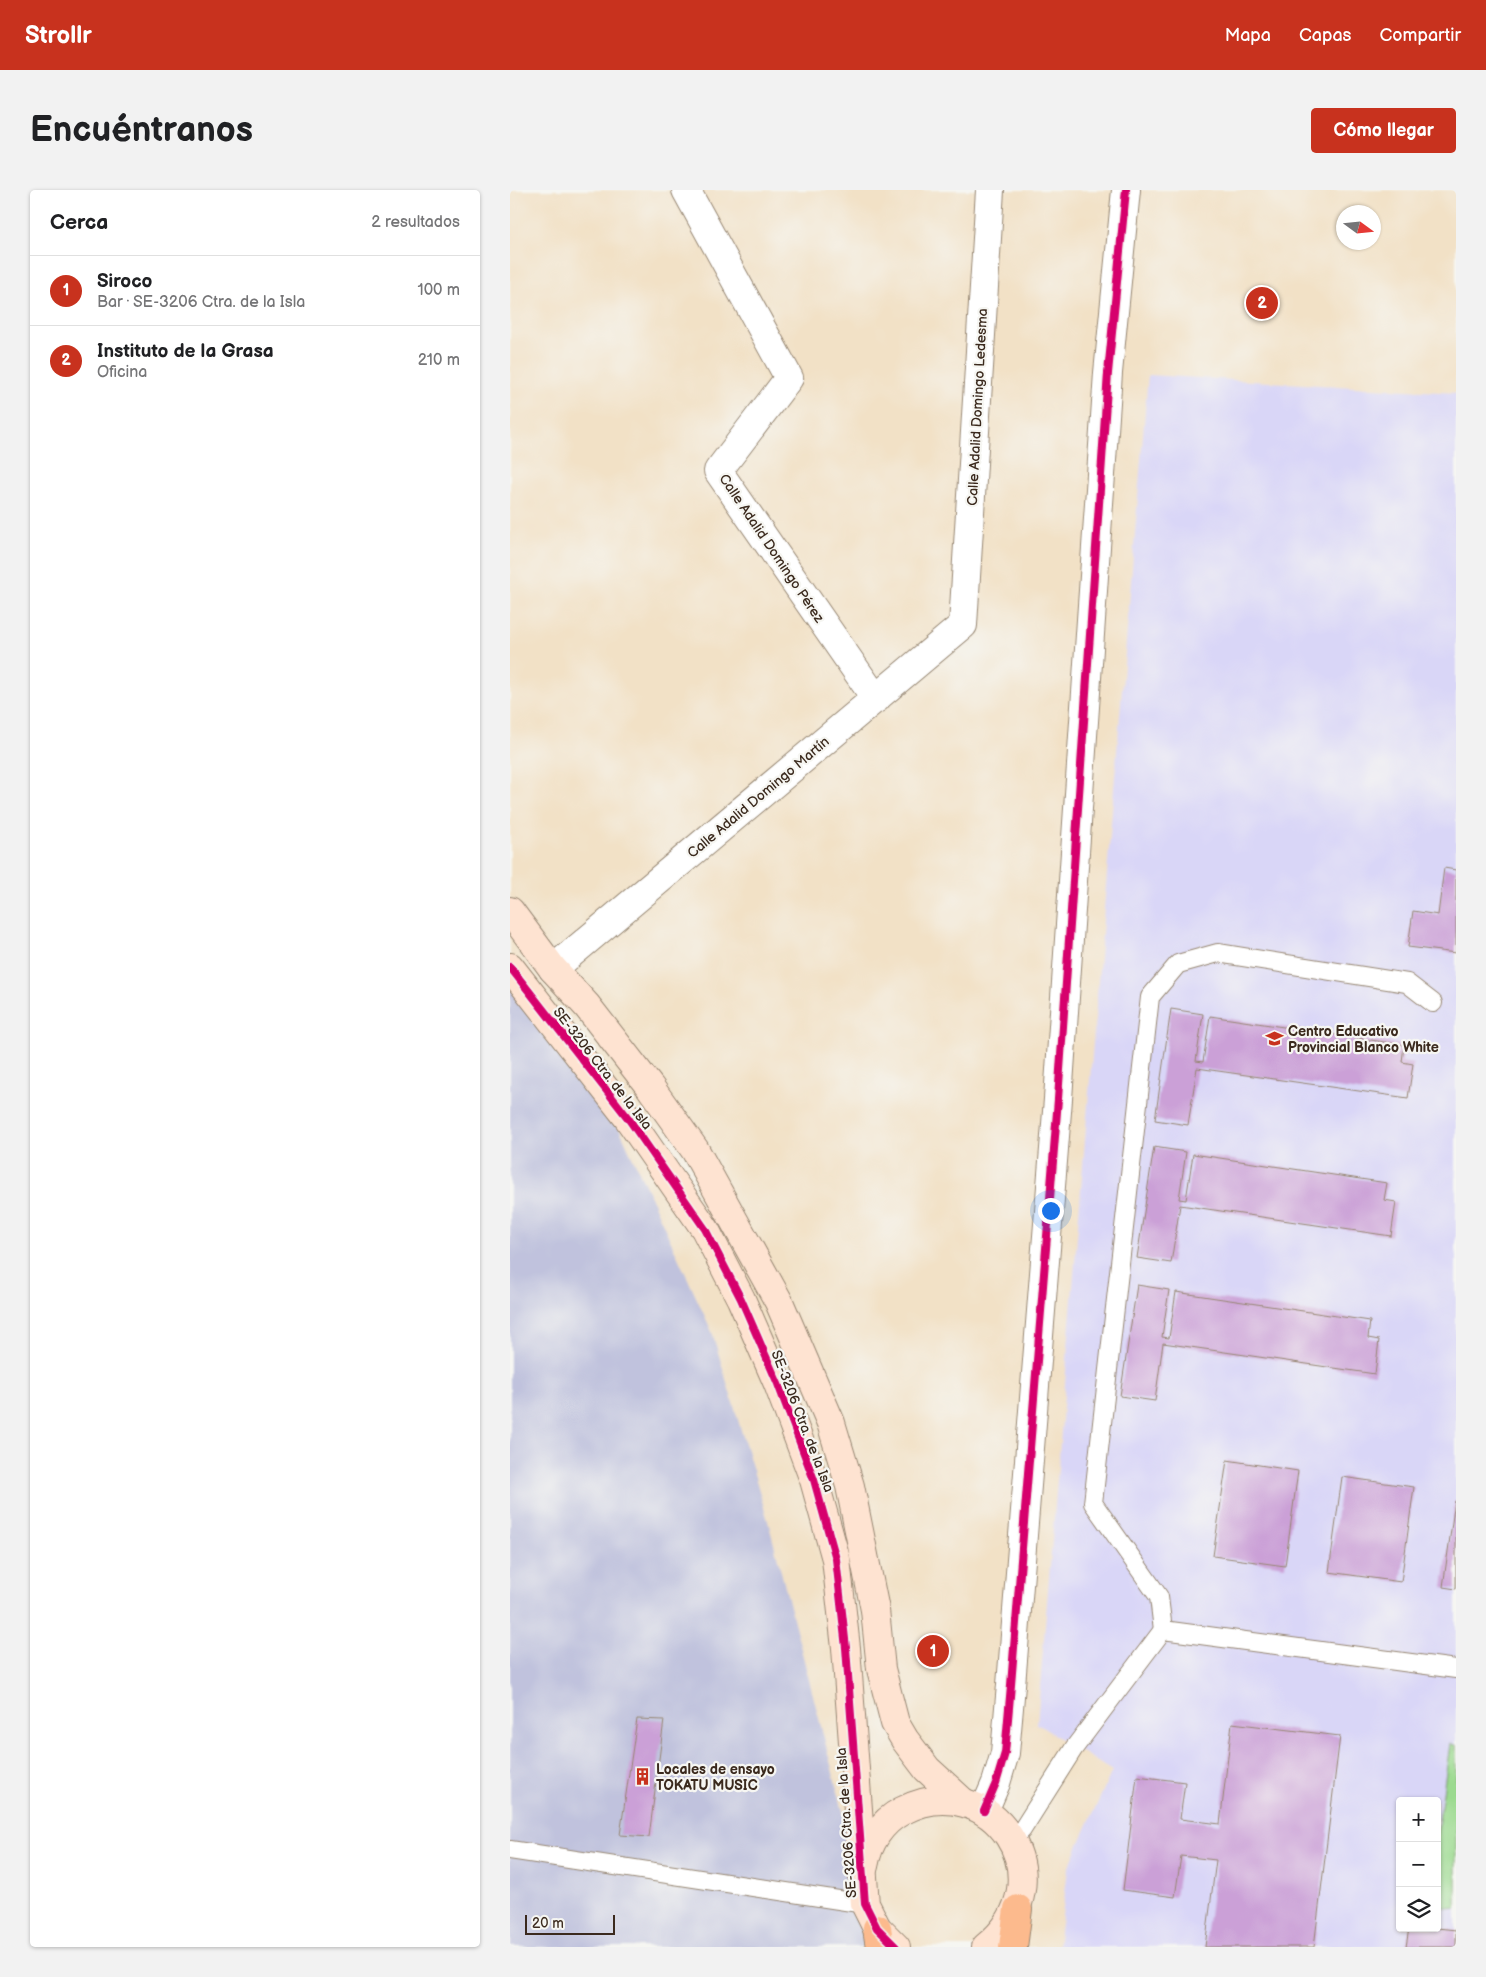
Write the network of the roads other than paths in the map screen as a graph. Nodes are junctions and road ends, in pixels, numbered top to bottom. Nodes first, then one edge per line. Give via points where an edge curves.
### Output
1 (686, 190) edge
2 (990, 190) edge
3 (1126, 190) edge
4 (963, 625) joint
5 (876, 699) junction
6 (510, 911) edge
7 (510, 967) edge
8 (553, 969) junction
9 (1433, 1003) dead end
10 (1163, 1630) junction
11 (1456, 1669) edge
12 (973, 1807) junction
13 (1011, 1841) junction
14 (510, 1850) edge
15 (861, 1877) junction
16 (865, 1904) junction
17 (1018, 1909) junction
18 (879, 1938) edge
19 (896, 1947) edge
20 (986, 1947) edge
21 (1013, 1947) edge

1 - 5 street, Calle Adalid Domingo Pérez via 789,378 718,471
2 - 4 street, Calle Adalid Domingo Ledesma
3 - 12 street via 1108,373 1058,1099 1005,1753 996,1783
4 - 5 street, Calle Adalid Domingo Martín
5 - 8 street, Calle Adalid Domingo Martín
6 - 8 street, SE-3206 Ctra. de la Isla
7 - 15 street, SE-3206 Ctra. de la Isla via 628,1118 705,1229 778,1384 814,1480 836,1559 846,1648
8 - 12 street, SE-3206 Ctra. de la Isla via 587,1006 695,1150 779,1302 831,1423 850,1486 875,1610 881,1669 895,1723 927,1769
9 - 10 lane via 1407,982 1218,953 1178,964 1150,997 1093,1503 1158,1597
10 - 11 lane
10 - 13 lane via 1074,1748 1022,1830
12 - 13 street, SE-3206 Ctra. de la Isla via 1005,1830
12 - 15 street, SE-3206 Ctra. de la Isla via 939,1800 915,1804 894,1816 874,1839 866,1854
13 - 17 street, SE-3206 Ctra. de la Isla via 1018,1854 1023,1881
14 - 16 lane
15 - 16 street, SE-3206 Ctra. de la Isla
16 - 18 street, SE-3206 Ctra. de la Isla
17 - 20 street, SE-3206 Ctra. de la Isla via 1003,1934
17 - 21 main road
18 - 19 street, SE-3206 Ctra. de la Isla

